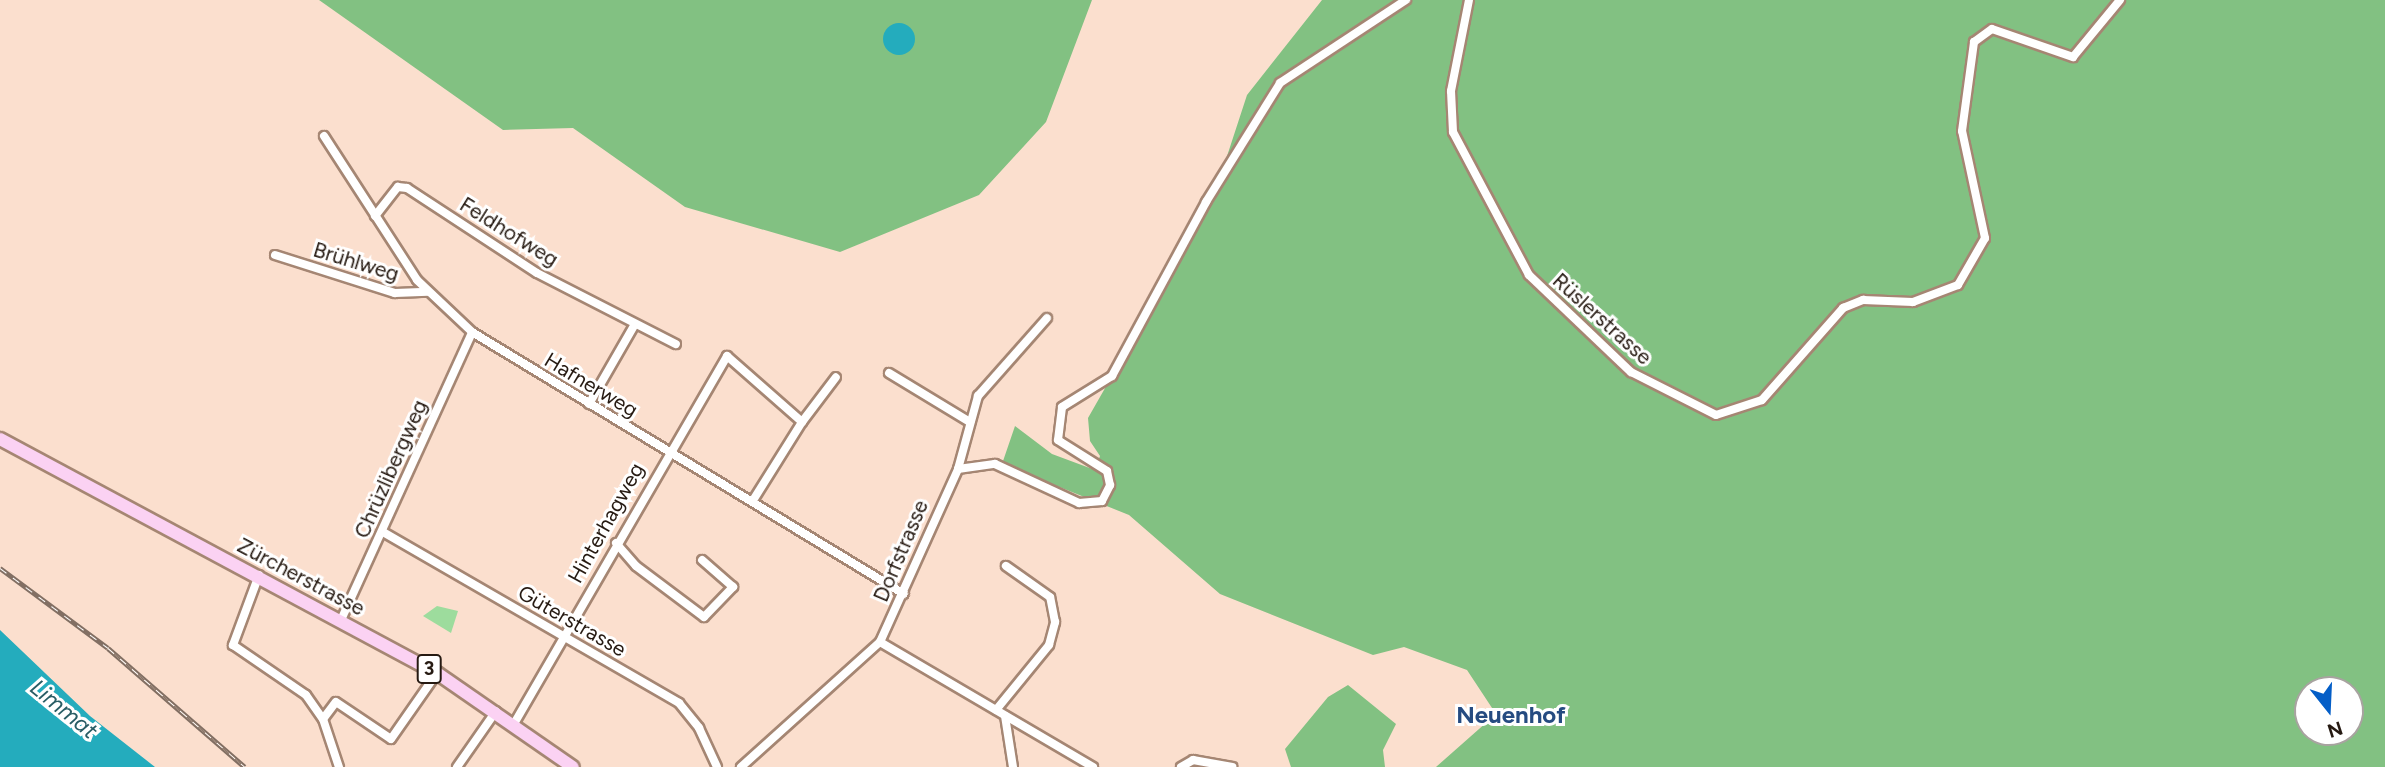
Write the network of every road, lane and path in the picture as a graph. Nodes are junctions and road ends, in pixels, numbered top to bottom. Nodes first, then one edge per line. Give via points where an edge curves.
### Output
1 (1406, 0) edge
2 (1469, 0) edge
3 (2120, 0) edge
4 (324, 136) dead end
5 (375, 216) junction
6 (275, 254) dead end
7 (428, 292) junction
8 (1047, 318) dead end
9 (635, 324) junction
10 (472, 332) junction
11 (677, 344) dead end
12 (889, 373) dead end
13 (835, 377) dead end
14 (589, 404) junction
15 (802, 422) junction
16 (970, 422) junction
17 (0, 439) edge
18 (668, 452) junction
19 (958, 469) junction
20 (752, 502) junction
21 (383, 532) junction
22 (616, 543) junction
23 (702, 560) dead end
24 (1006, 566) dead end
25 (259, 575) junction
26 (904, 594) junction
27 (341, 620) junction
28 (564, 637) junction
29 (880, 642) junction
30 (437, 673) junction
31 (996, 710) junction
32 (496, 711) junction
33 (1005, 716) junction
34 (323, 719) junction
35 (515, 722) junction
36 (339, 767) edge
37 (457, 767) edge
38 (573, 767) edge
39 (718, 767) edge
40 (741, 767) edge
41 (1013, 767) edge
42 (1093, 767) edge
43 (1181, 767) edge
44 (1233, 767) edge

1 - 19 street via 1280,83 1206,202 1112,376 1062,407 1058,440 1107,471 1110,485 1102,501 1079,503 995,464
2 - 3 street, Rüslerstrasse via 1451,91 1453,132 1529,275 1631,372 1716,415 1762,400 1843,308 1863,300 1913,302 1958,285 1984,238 1962,131 1974,42 1992,29 2073,57
4 - 5 street, Hafnerweg
5 - 7 street, Hafnerweg
5 - 9 street, Feldhofweg via 398,187 407,188 537,272
6 - 7 street, Brühlweg via 395,293
7 - 10 street, Hafnerweg
8 - 16 street, Dorfstrasse via 978,396
9 - 11 street, Feldhofweg
9 - 14 street
10 - 14 street, Hafnerweg
10 - 21 street, Chrüzlibergweg
12 - 16 street
13 - 15 street
14 - 18 street, Hafnerweg
15 - 18 street, Hinterhagweg via 727,356
15 - 20 street
16 - 19 street, Dorfstrasse
17 - 25 main road, Zürcherstrasse / 3
18 - 20 street, Hafnerweg
18 - 22 street, Hinterhagweg
19 - 26 street, Dorfstrasse
20 - 26 street, Hafnerweg
21 - 27 street, Chrüzlibergweg
21 - 28 street, Güterstrasse
22 - 23 street via 635,566 704,617 733,587
22 - 28 street, Hinterhagweg
24 - 31 street via 1050,597 1055,622 1049,645
25 - 27 main road, Zürcherstrasse / 3
25 - 34 street via 233,645 287,679
26 - 29 street, Dorfstrasse
27 - 30 main road, Zürcherstrasse / 3
28 - 35 street, Hinterhagweg
28 - 39 street, Güterstrasse via 679,704 699,727
29 - 31 street
29 - 40 street, Dorfstrasse
30 - 32 main road, Zürcherstrasse / 3
30 - 34 street via 391,739 336,702
31 - 33 street
32 - 35 main road, Zürcherstrasse / 3
32 - 37 street
33 - 41 street
33 - 42 street
34 - 36 street
35 - 38 main road, Zürcherstrasse / 3
43 - 44 street via 1193,760

